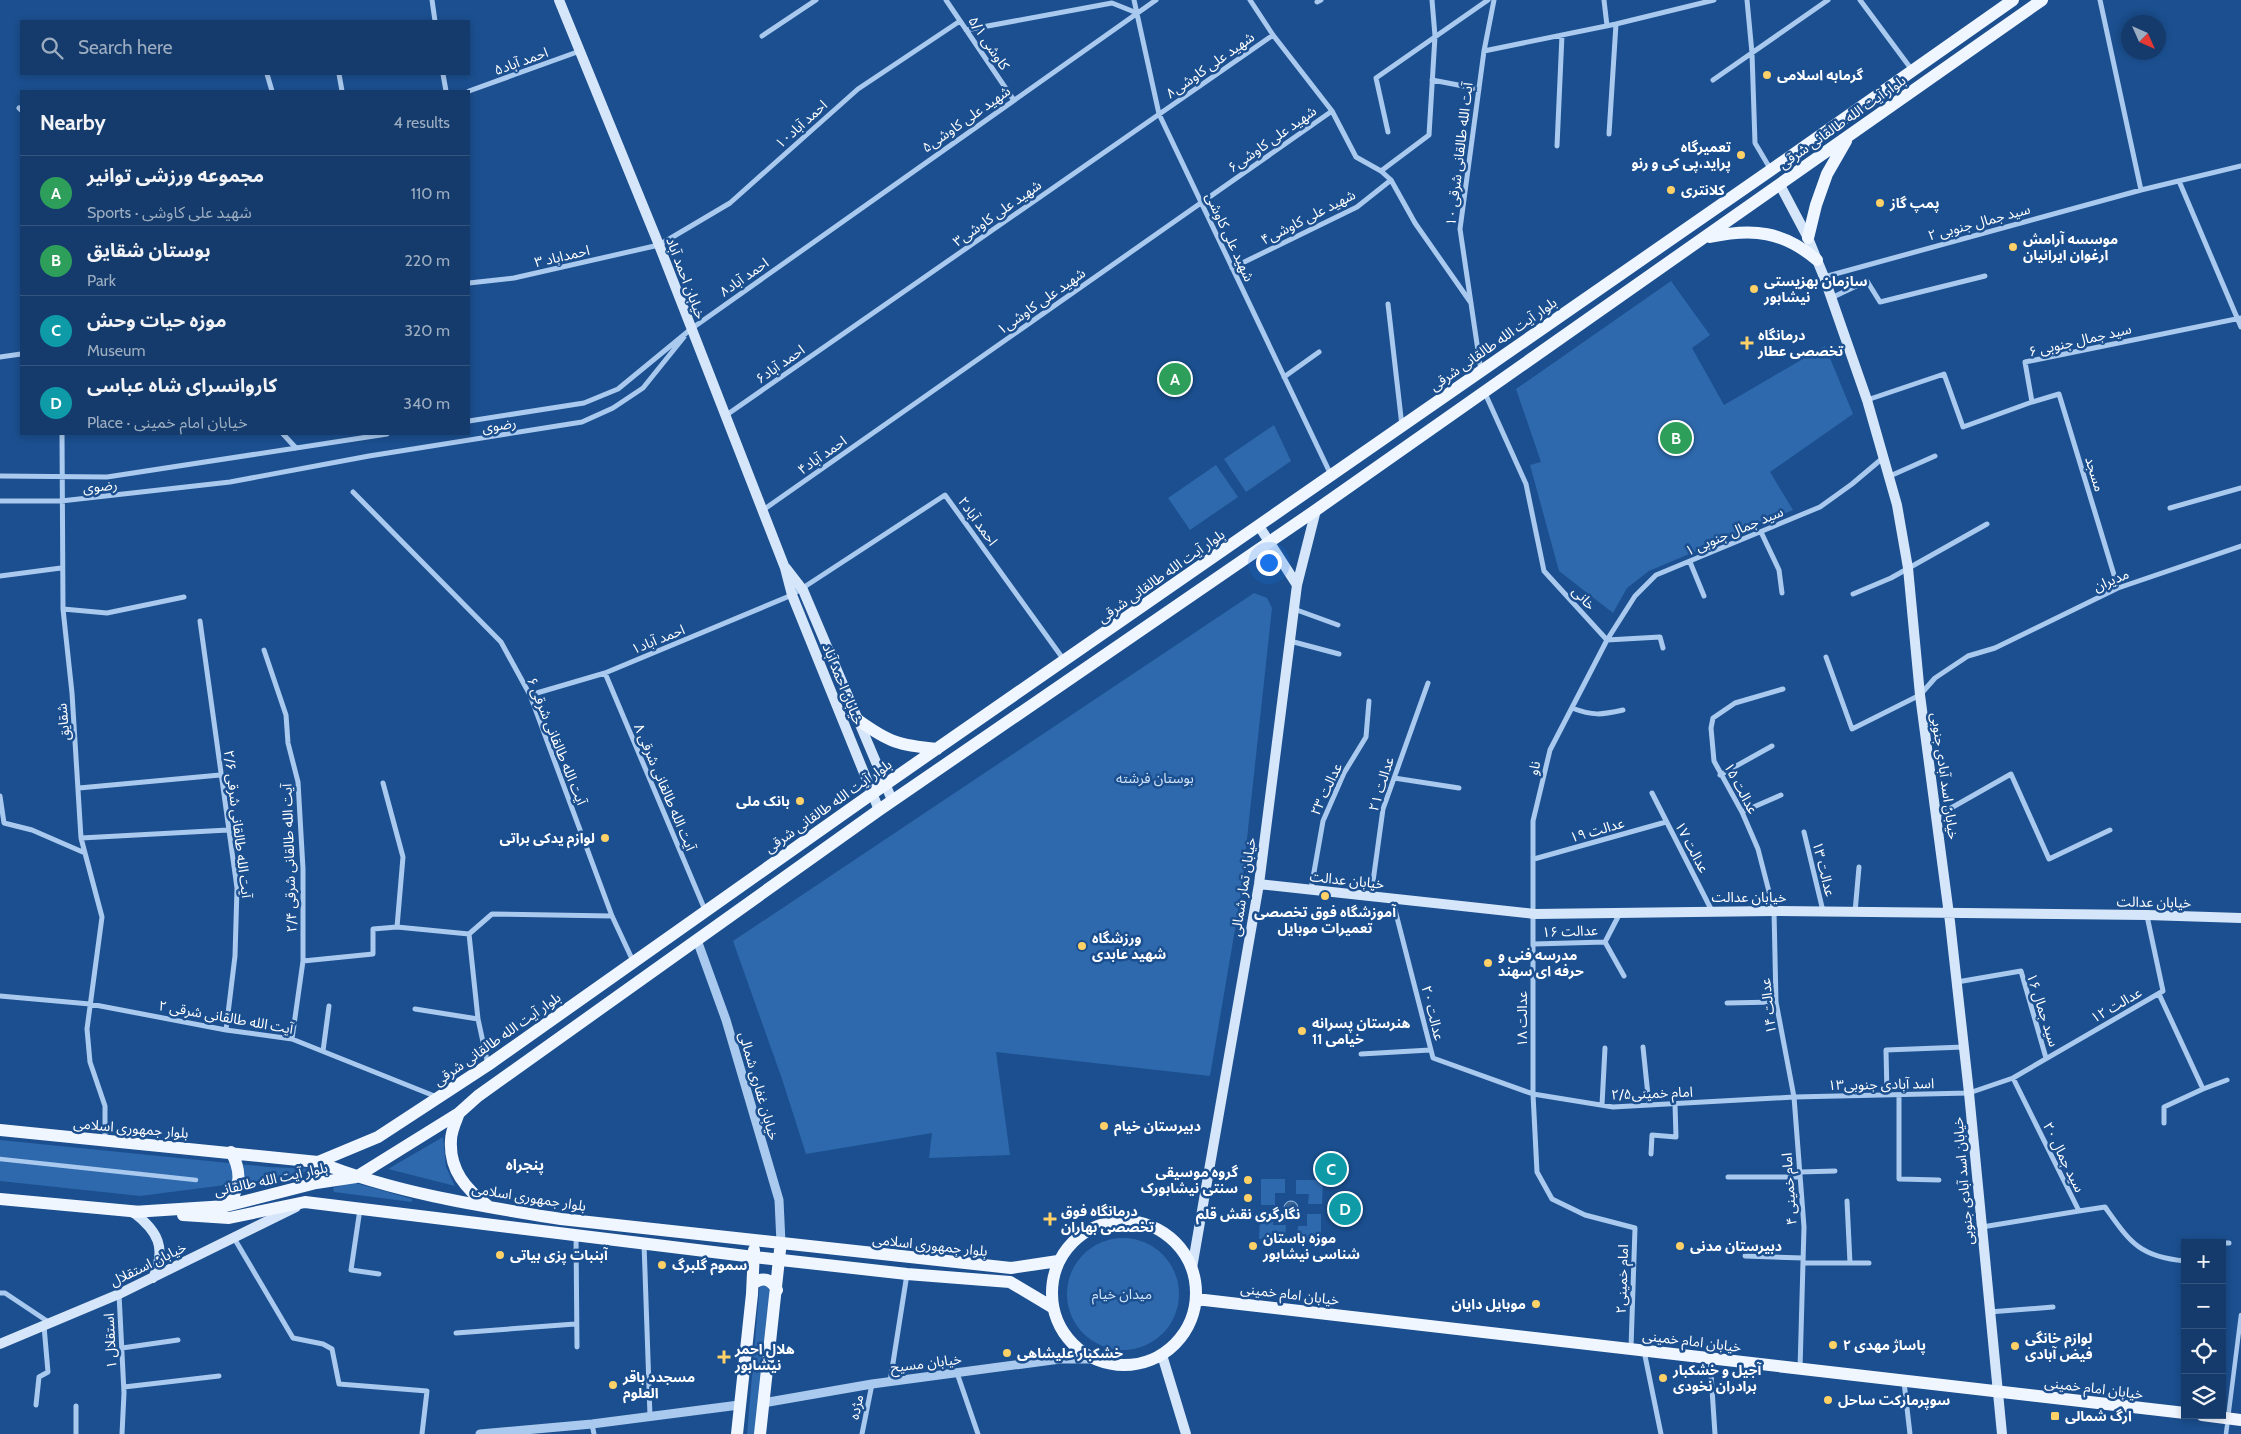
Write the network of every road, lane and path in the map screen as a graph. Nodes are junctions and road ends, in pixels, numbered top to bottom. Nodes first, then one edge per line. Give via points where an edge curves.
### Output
1 (432, 0) edge
2 (559, 0) edge
3 (816, 0) edge
4 (946, 0) edge
5 (1134, 0) edge
6 (1156, 0) edge
7 (1250, 0) edge
8 (1432, 0) edge
9 (1488, 0) edge
10 (1494, 0) edge
11 (1604, 0) edge
12 (1686, 0) edge
13 (1714, 0) edge
14 (1747, 0) edge
15 (1828, 0) edge
16 (1860, 0) edge
17 (2013, 0) edge
18 (2042, 0) edge
19 (2100, 0) edge
20 (1687, 8) junction
21 (1136, 13) junction
22 (435, 20) edge
23 (960, 21) junction
24 (1616, 24) junction
25 (1608, 26) junction
26 (966, 30) junction
27 (1273, 35) junction
28 (1562, 35) junction
29 (762, 36) dead end
30 (1435, 36) junction
31 (581, 51) junction
32 (1484, 51) junction
33 (1752, 53) junction
34 (1912, 70) junction
35 (267, 75) edge
36 (339, 75) edge
37 (443, 75) edge
38 (1432, 80) junction
39 (1713, 80) dead end
40 (1479, 89) junction
41 (272, 90) edge
42 (342, 90) edge
43 (446, 90) edge
44 (470, 91) edge
45 (1013, 99) junction
46 (1332, 111) junction
47 (1159, 114) junction
48 (1388, 132) dead end
49 (1609, 134) dead end
50 (1848, 137) junction
51 (1557, 146) dead end
52 (2241, 166) edge
53 (1771, 170) junction
54 (1381, 171) junction
55 (1391, 180) junction
56 (2179, 181) junction
57 (1780, 185) junction
58 (2141, 190) junction
59 (1201, 202) junction
60 (1704, 238) junction
61 (1808, 238) junction
62 (810, 244) joint
63 (659, 245) junction
64 (1817, 260) junction
65 (1232, 268) junction
66 (1986, 276) dead end
67 (1824, 277) junction
68 (470, 283) edge
69 (1830, 298) junction
70 (1471, 303) junction
71 (1388, 304) dead end
72 (2239, 318) edge
73 (2241, 327) edge
74 (691, 329) junction
75 (848, 331) joint
76 (1319, 352) dead end
77 (20, 354) edge
78 (0, 357) edge
79 (1481, 372) junction
80 (1284, 377) junction
81 (1484, 391) junction
82 (1867, 400) junction
83 (2032, 402) junction
84 (725, 416) junction
85 (894, 418) joint
86 (470, 421) edge
87 (1402, 426) junction
88 (62, 435) edge
89 (284, 435) edge
90 (380, 435) edge
91 (296, 448) junction
92 (1935, 456) dead end
93 (1885, 457) junction
94 (0, 476) edge
95 (1331, 476) junction
96 (1890, 476) junction
97 (61, 477) junction
98 (2241, 488) edge
99 (353, 492) dead end
100 (0, 501) edge
101 (61, 501) junction
102 (2170, 508) dead end
103 (763, 510) junction
104 (1316, 510) junction
105 (1987, 524) dead end
106 (1259, 526) junction
107 (1762, 532) junction
108 (1269, 542) junction
109 (2241, 546) edge
110 (1690, 562) junction
111 (61, 568) junction
112 (785, 568) junction
113 (1908, 568) junction
114 (0, 576) edge
115 (1297, 585) junction
116 (2118, 588) junction
117 (803, 590) junction
118 (1782, 593) dead end
119 (1854, 594) dead end
120 (792, 595) junction
121 (184, 596) dead end
122 (1704, 596) dead end
123 (62, 609) junction
124 (1294, 609) junction
125 (200, 621) dead end
126 (1338, 625) dead end
127 (1607, 640) junction
128 (1290, 641) junction
129 (1663, 648) dead end
130 (264, 650) dead end
131 (1339, 654) dead end
132 (1826, 657) dead end
133 (1064, 661) junction
134 (605, 673) junction
135 (1428, 683) dead end
136 (1783, 689) dead end
137 (530, 695) junction
138 (1920, 695) junction
139 (1370, 701) dead end
140 (1572, 708) junction
141 (1623, 710) dead end
142 (858, 720) junction
143 (1772, 746) dead end
144 (937, 749) junction
145 (220, 775) junction
146 (1720, 775) junction
147 (1394, 778) junction
148 (383, 783) dead end
149 (886, 784) junction
150 (79, 788) junction
151 (1459, 788) dead end
152 (872, 793) junction
153 (1652, 793) dead end
154 (1781, 795) dead end
155 (0, 796) edge
156 (892, 800) junction
157 (879, 810) junction
158 (1742, 812) junction
159 (1937, 816) junction
160 (1666, 822) junction
161 (2, 824) edge
162 (228, 830) junction
163 (2110, 830) dead end
164 (1804, 832) dead end
165 (81, 838) junction
166 (85, 853) junction
167 (1534, 859) junction
168 (1859, 867) dead end
169 (1259, 884) junction
170 (1311, 889) junction
171 (1372, 896) junction
172 (1392, 898) junction
173 (705, 910) junction
174 (1774, 911) junction
175 (1824, 911) junction
176 (1713, 912) junction
177 (1855, 912) junction
178 (1620, 913) junction
179 (1949, 913) junction
180 (1535, 914) junction
181 (2147, 915) junction
182 (612, 916) junction
183 (2241, 918) edge
184 (397, 927) junction
185 (469, 934) junction
186 (698, 940) junction
187 (1605, 942) junction
188 (1534, 944) junction
189 (303, 961) junction
190 (633, 962) junction
191 (1624, 976) dead end
192 (1957, 982) junction
193 (2159, 994) junction
194 (0, 996) edge
195 (1776, 1002) junction
196 (1727, 1003) dead end
197 (90, 1004) junction
198 (329, 1006) dead end
199 (415, 1009) dead end
200 (478, 1019) junction
201 (226, 1030) junction
202 (292, 1039) junction
203 (1643, 1047) dead end
204 (1964, 1047) junction
205 (1605, 1048) dead end
206 (1430, 1050) junction
207 (323, 1051) junction
208 (1361, 1054) dead end
209 (2046, 1058) junction
210 (488, 1065) junction
211 (2013, 1078) junction
212 (2227, 1080) dead end
213 (2203, 1089) junction
214 (1969, 1093) junction
215 (1533, 1094) junction
216 (1900, 1094) junction
217 (1887, 1095) junction
218 (1794, 1097) junction
219 (440, 1098) junction
220 (1713, 1102) joint
221 (1675, 1104) junction
222 (1649, 1105) junction
223 (1602, 1106) junction
224 (459, 1113) junction
225 (2164, 1124) dead end
226 (0, 1130) edge
227 (105, 1142) junction
228 (231, 1152) junction
229 (1651, 1154) dead end
230 (0, 1159) edge
231 (318, 1162) junction
232 (1835, 1170) dead end
233 (1800, 1174) junction
234 (356, 1177) junction
235 (1728, 1177) dead end
236 (196, 1180) dead end
237 (1939, 1180) dead end
238 (0, 1199) edge
239 (1848, 1201) dead end
240 (305, 1202) junction
241 (226, 1206) junction
242 (490, 1208) junction
243 (360, 1209) junction
244 (2079, 1211) junction
245 (133, 1212) junction
246 (1981, 1228) junction
247 (576, 1234) junction
248 (234, 1238) junction
249 (754, 1240) junction
250 (644, 1243) junction
251 (781, 1243) junction
252 (2226, 1243) edge
253 (2230, 1243) dead end
254 (1745, 1256) dead end
255 (754, 1257) junction
256 (780, 1259) junction
257 (2181, 1260) edge
258 (1058, 1261) junction
259 (1803, 1261) junction
260 (1850, 1263) junction
261 (1869, 1263) dead end
262 (1192, 1268) junction
263 (379, 1274) dead end
264 (907, 1274) junction
265 (152, 1278) junction
266 (752, 1284) junction
267 (777, 1290) junction
268 (0, 1293) edge
269 (120, 1294) junction
270 (1196, 1299) junction
271 (1052, 1307) junction
272 (2053, 1307) dead end
273 (1989, 1312) junction
274 (2241, 1314) edge
275 (47, 1324) junction
276 (575, 1324) junction
277 (456, 1333) dead end
278 (178, 1340) dead end
279 (0, 1344) edge
280 (577, 1347) dead end
281 (122, 1348) junction
282 (1631, 1349) junction
283 (1644, 1350) junction
284 (1162, 1354) junction
285 (1093, 1359) junction
286 (1710, 1359) junction
287 (1800, 1370) junction
288 (957, 1373) junction
289 (219, 1376) dead end
290 (1904, 1381) junction
291 (890, 1382) junction
292 (872, 1384) junction
293 (124, 1387) junction
294 (1997, 1391) junction
295 (763, 1403) junction
296 (36, 1404) dead end
297 (739, 1405) junction
298 (76, 1406) dead end
299 (2181, 1413) edge
300 (650, 1416) junction
301 (2227, 1418) junction
302 (2241, 1420) edge
303 (592, 1424) junction
304 (76, 1434) edge
305 (122, 1434) edge
306 (422, 1434) edge
307 (480, 1434) edge
308 (594, 1434) edge
309 (737, 1434) edge
310 (760, 1434) edge
311 (862, 1434) edge
312 (978, 1434) edge
313 (1186, 1434) edge
314 (1661, 1434) edge
315 (1715, 1434) edge
316 (1910, 1434) edge
317 (2002, 1434) edge
318 (2226, 1434) edge

1 - 22 street
2 - 31 main road, خیابان احمد آباد
3 - 29 street
4 - 23 street, کاوشی ۵/۱
5 - 21 street, شهید علی کاوشی
6 - 21 street, شهید علی کاوشی۵
7 - 27 street
8 - 30 street
9 - 30 street
10 - 32 street, آیت الله طالقانی شرقی ۱۰
11 - 25 street
12 - 20 street
13 - 20 street
14 - 33 street
15 - 33 street
16 - 34 street
17 - 34 main road, بلوار آیت الله طالقانی شرقی
18 - 50 main road, بلوار آیت الله طالقانی شرقی
19 - 58 street
20 - 24 street
21 - 26 street via 1112,3
21 - 45 street, شهید علی کاوشی۵
21 - 47 street, شهید علی کاوشی
23 - 26 street, کاوشی ۵/۱
23 - 63 street, احمد آباد۱۰ via 858,89 730,203
24 - 25 street
24 - 49 street
25 - 28 street
26 - 45 street, کاوشی ۵/۱
27 - 46 street
27 - 47 street, شهید علی کاوشی۸
28 - 32 street
28 - 51 street
30 - 38 street
30 - 48 street via 1376,78
31 - 44 street, احمد آباد۵
31 - 63 main road, خیابان احمد آباد
32 - 40 street, آیت الله طالقانی شرقی ۱۰
33 - 39 street
33 - 53 street via 1755,142
34 - 53 main road, بلوار آیت الله طالقانی شرقی
35 - 41 street
36 - 42 street
37 - 43 street
38 - 40 street
38 - 54 street via 1429,135
40 - 70 street, آیت الله طالقانی شرقی ۱۰ via 1460,230
45 - 62 street, شهید علی کاوشی۵
46 - 54 street via 1356,156
46 - 59 street, شهید علی کاوشی۶
47 - 59 street, شهید علی کاوشی
47 - 75 street, شهید علی کاوشی۳
50 - 57 main road, بلوار آیت الله طالقانی شرقی
50 - 61 main road via 1827,174
52 - 56 street, سید جمال جنوبی ۲
53 - 57 main road
53 - 79 main road, بلوار آیت الله طالقانی شرقی
54 - 55 street
55 - 65 street, شهید علی کاوشی۴ via 1358,206
55 - 70 street via 1414,223
56 - 58 street, سید جمال جنوبی ۲
56 - 72 street
57 - 60 main road, بلوار آیت الله طالقانی شرقی
57 - 61 main road, خیابان اسد آبادی جنوبی
58 - 67 street, سید جمال جنوبی ۲
59 - 65 street, شهید علی کاوشی
59 - 85 street, شهید علی کاوشی۱
60 - 64 main road via 1747,231 1766,233 1801,246
60 - 81 main road, بلوار آیت الله طالقانی شرقی
61 - 64 main road, خیابان اسد آبادی جنوبی
62 - 74 street, احمد آباد۸
63 - 68 street, احمداباد ۳ via 514,278
63 - 74 main road, خیابان احمد آباد
64 - 67 main road, خیابان اسد آبادی جنوبی
65 - 80 street, شهید علی کاوشی
66 - 69 street via 1880,302 1866,281
67 - 69 main road, خیابان اسد آبادی جنوبی
69 - 82 main road, خیابان اسد آبادی جنوبی
70 - 79 street, آیت الله طالقانی شرقی ۱۰
71 - 87 street
72 - 73 street
72 - 83 street, سید جمال جنوبی ۶ via 2025,362
74 - 84 main road, خیابان احمد آباد
74 - 86 street, رضوی via 609,393 584,403
74 - 101 street, رضوی via 643,388 613,408 582,422 230,482
75 - 84 street, احمد آباد۶
76 - 80 street
77 - 78 street
79 - 87 main road, بلوار آیت الله طالقانی شرقی
80 - 95 street, شهید علی کاوشی
81 - 104 main road, بلوار آیت الله طالقانی شرقی
81 - 127 street, خانی via 1526,484 1544,571
82 - 83 street via 1944,374 1963,427
82 - 93 main road, خیابان اسد آبادی جنوبی
83 - 116 street, مسجد via 2059,394
84 - 103 main road, خیابان احمد آباد
85 - 103 street, احمد آباد۴
87 - 95 main road, بلوار آیت الله طالقانی شرقی
88 - 97 street, شقایق
89 - 91 street
90 - 91 street, رضوی
91 - 97 street, رضوی via 107,477
92 - 96 street
93 - 96 main road, خیابان اسد آبادی جنوبی
93 - 107 street, سید جمال جنوبی ۱ via 1820,508
94 - 97 street, رضوی
95 - 106 main road, بلوار آیت الله طالقانی شرقی
96 - 113 main road, خیابان اسد آبادی جنوبی
97 - 101 street, شقایق
98 - 102 street
99 - 137 street, آیت الله طالقانی شرقی ۶ via 501,642
100 - 101 street, رضوی
101 - 111 street, شقایق
103 - 112 main road, خیابان احمد آباد
104 - 108 main road, بلوار آیت الله طالقانی شرقی
104 - 115 main road, خیابان تمار شمالی
105 - 113 street
106 - 108 main road
106 - 133 main road, بلوار آیت الله طالقانی شرقی
107 - 110 street, سید جمال جنوبی ۱
107 - 118 street via 1779,570
108 - 115 main road
108 - 156 main road, بلوار آیت الله طالقانی شرقی
109 - 116 street, مدیران
110 - 122 street
110 - 127 street, سید جمال جنوبی ۱ via 1656,575 1635,596
111 - 114 street
111 - 123 street, شقایق
112 - 117 main road, خیابان احمد آباد
112 - 120 main road, خیابان احمد آباد
113 - 119 street
113 - 138 main road, خیابان اسد آبادی جنوبی
115 - 124 main road, خیابان تمار شمالی
116 - 138 street, مدیران via 1995,648 1968,656 1935,678
117 - 120 street, احمد آباد۲
117 - 133 street, احمد آباد۲ via 945,494
117 - 142 main road, خیابان احمد آباد
120 - 134 street, احمد آباد۱
120 - 152 main road, خیابان احمد آباد
121 - 123 street via 107,613
123 - 150 street, شقایق
124 - 126 street
124 - 128 main road, خیابان تمار شمالی
125 - 145 street, آیت الله طالقانی شرقی ۲/۶
127 - 129 street via 1660,637
127 - 140 street, ناو
128 - 131 street
128 - 169 main road, خیابان تمار شمالی
130 - 189 street, آیت الله طالقانی شرقی ۲/۴ via 286,715 288,743 298,782 303,869
132 - 138 street via 1852,729
133 - 144 main road, بلوار آیت الله طالقانی شرقی
134 - 137 street, احمد آباد۱
134 - 173 street, آیت الله طالقانی شرقی ۸
135 - 147 street, عدالت ۲۱
136 - 146 street, عدالت ۱۵ via 1735,703 1713,718 1714,761
137 - 182 street, آیت الله طالقانی شرقی ۶
138 - 159 main road, خیابان اسد آبادی جنوبی
139 - 170 street, عدالت ۲۳ via 1366,738 1344,773 1323,821
140 - 141 street via 1600,716
140 - 167 street, ناو via 1550,750 1533,821
142 - 144 main road via 882,738 897,744
142 - 149 main road, خیابان احمد آباد
143 - 146 street
144 - 149 main road, بلوار آیت الله طالقانی شرقی
145 - 150 street
145 - 162 street, آیت الله طالقانی شرقی ۲/۶
146 - 158 street, عدالت ۱۵
147 - 151 street
147 - 171 street, عدالت ۲۱ via 1383,809
148 - 184 street via 403,857
149 - 152 main road, بلوار آیت الله طالقانی شرقی
149 - 156 main road, خیابان احمد آباد
150 - 165 street, شقایق
152 - 157 main road, خیابان احمد آباد
152 - 173 main road, بلوار آیت الله طالقانی شرقی
153 - 160 street, عدالت ۱۷
154 - 158 street
155 - 161 street
156 - 157 main road, بلوار آیت الله طالقانی شرقی
157 - 186 main road, بلوار آیت الله طالقانی شرقی
158 - 174 street, عدالت ۱۵ via 1758,849
159 - 163 street via 2011,774 2049,859
159 - 179 main road, خیابان اسد آبادی جنوبی
160 - 167 street, عدالت ۱۹
160 - 176 street, عدالت ۱۷
161 - 166 street via 32,830
162 - 165 street
162 - 201 street, آیت الله طالقانی شرقی ۲/۶ via 237,888 235,956
164 - 175 street, عدالت ۱۳
165 - 166 street, شقایق
166 - 197 street, شقایق via 102,916
167 - 180 street, ناو
168 - 177 street
169 - 170 main road, خیابان عدالت
169 - 262 main road, خیابان تمار شمالی
170 - 171 main road, خیابان عدالت
171 - 172 main road, خیابان عدالت
172 - 180 main road, خیابان عدالت
172 - 206 street, عدالت ۲۰
173 - 190 main road, بلوار آیت الله طالقانی شرقی
174 - 175 main road, خیابان عدالت
174 - 176 main road, خیابان عدالت
174 - 195 street, عدالت ۱۴
175 - 177 main road, خیابان عدالت
176 - 178 main road, خیابان عدالت
177 - 179 main road, خیابان عدالت
178 - 180 main road, خیابان عدالت
178 - 187 street, عدالت ۱۶
179 - 181 main road, خیابان عدالت
179 - 192 main road, خیابان اسد آبادی جنوبی
180 - 188 street, عدالت ۱۸
181 - 183 main road, خیابان عدالت
181 - 193 street, عدالت ۱۲ via 2163,991
182 - 185 street via 492,914
182 - 190 street, آیت الله طالقانی شرقی ۶
184 - 185 street
184 - 189 street via 373,929 373,954
185 - 200 street
186 - 224 main road, بلوار آیت الله طالقانی شرقی via 478,1096
186 - 251 street, خیابان غفاری شمالی via 726,1020 778,1200
187 - 188 street, عدالت ۱۶
187 - 191 street
188 - 215 street, عدالت ۱۸
189 - 202 street, آیت الله طالقانی شرقی ۲/۴
190 - 210 main road, بلوار آیت الله طالقانی شرقی
192 - 204 main road, خیابان اسد آبادی جنوبی
192 - 209 street, سید جمال ۱۶ via 2021,971
193 - 209 street, عدالت ۱۲
193 - 213 street
194 - 197 street, آیت الله طالقانی شرقی ۲
195 - 196 street
195 - 218 street, عدالت ۱۴
197 - 201 street, آیت الله طالقانی شرقی ۲
197 - 227 street, شقایق via 86,1029 90,1062 105,1106
198 - 207 street
199 - 200 street
200 - 210 street
201 - 202 street, آیت الله طالقانی شرقی ۲
202 - 207 street, آیت الله طالقانی شرقی ۲
203 - 222 street
204 - 214 main road, خیابان اسد آبادی جنوبی
204 - 217 street via 1886,1050
205 - 223 street
206 - 208 street
206 - 215 street, عدالت ۲۰ via 1432,1058
207 - 219 street, آیت الله طالقانی شرقی ۲
209 - 211 street, عدالت ۱۲
210 - 219 main road, بلوار آیت الله طالقانی شرقی
211 - 214 street, اسد آبادی جنوبی۱۳
211 - 244 street, سید جمال ۲۰
212 - 213 street
213 - 225 street via 2164,1107
214 - 216 street, اسد آبادی جنوبی۱۳
214 - 246 main road, خیابان اسد آبادی جنوبی
215 - 223 street, امام خمینی۲/۵
215 - 282 street, امام خمینی۲ via 1537,1172 1552,1199 1585,1215 1636,1228
216 - 217 street, اسد آبادی جنوبی۱۳
216 - 237 street via 1899,1180
217 - 218 street, اسد آبادی جنوبی۱۳
218 - 220 street, اسد آبادی جنوبی۱۳
218 - 233 street, امام خمینی ۴
219 - 231 main road, بلوار آیت الله طالقانی شرقی via 378,1137
220 - 221 street, امام خمینی۲/۵
221 - 222 street, امام خمینی۲/۵
221 - 229 street via 1676,1137 1652,1135
222 - 223 street, امام خمینی۲/۵
224 - 234 main road, بلوار آیت الله طالقانی شرقی
224 - 242 main road via 451,1139 454,1167 468,1190
226 - 227 main road, بلوار جمهوری اسلامی
227 - 228 main road, بلوار جمهوری اسلامی
228 - 231 main road, بلوار جمهوری اسلامی
228 - 241 main road via 238,1166 239,1182 235,1195
230 - 236 street
231 - 234 main road, بلوار جمهوری اسلامی
232 - 233 street
233 - 235 street
233 - 259 street, امام خمینی ۴
234 - 241 main road, بلوار آیت الله طالقانی via 316,1183
234 - 242 main road, بلوار جمهوری اسلامی
238 - 245 main road
239 - 260 street
240 - 243 main road
240 - 245 main road via 229,1218
240 - 248 main road, خیابان استقلال
241 - 245 main road, بلوار آیت الله طالقانی
242 - 249 main road, بلوار جمهوری اسلامی via 561,1220
243 - 247 main road
243 - 263 street via 351,1270
244 - 246 street, سید جمال ۲۰
244 - 257 street via 2104,1207 2129,1240 2148,1254
245 - 265 main road via 149,1224 158,1242 160,1262
246 - 273 main road, خیابان اسد آبادی جنوبی
247 - 250 main road
247 - 276 street
248 - 265 main road, خیابان استقلال
248 - 306 street via 293,1338 332,1349 339,1384 427,1391
249 - 251 main road, بلوار جمهوری اسلامی
249 - 255 main road
250 - 255 main road
250 - 300 street
251 - 256 main road
251 - 258 main road, بلوار جمهوری اسلامی via 1011,1268
252 - 253 street
254 - 259 street
255 - 256 main road
255 - 266 main road
256 - 264 main road
256 - 267 main road
258 - 262 main road via 1072,1242 1092,1227 1115,1221 1139,1222 1162,1231 1180,1247
258 - 271 main road via 1052,1284
259 - 260 street
259 - 287 street, امام خمینی ۴
260 - 261 street
262 - 270 main road
264 - 271 main road via 1010,1282
264 - 291 street
265 - 269 main road, خیابان استقلال
266 - 267 main road via 765,1279
266 - 297 main road
267 - 295 main road
268 - 275 street via 5,1293
269 - 275 main road, خیابان استقلال
269 - 281 street, استقلال ۱
270 - 282 main road, خیابان امام خمینی
270 - 284 main road via 1191,1321 1179,1340
271 - 285 main road via 1060,1329 1074,1346
272 - 273 street
273 - 294 main road, خیابان اسد آبادی جنوبی
274 - 301 street
275 - 279 main road, خیابان استقلال
275 - 296 street via 48,1372 38,1377
276 - 277 street
276 - 280 street
278 - 281 street
281 - 293 street, استقلال ۱
282 - 283 main road, خیابان امام خمینی
283 - 286 main road, خیابان امام خمینی
283 - 314 street
284 - 285 main road via 1140,1364 1116,1365
284 - 313 main road
285 - 288 street, خیابان مسیح via 1060,1359
286 - 287 main road, خیابان امام خمینی
286 - 315 street
287 - 290 main road, خیابان امام خمینی
288 - 291 street, خیابان مسیح
288 - 312 street
289 - 293 street
290 - 294 main road, خیابان امام خمینی
290 - 316 street
291 - 292 street, خیابان مسیح
292 - 295 street, خیابان مسیح
292 - 311 street, مژده
293 - 305 street, استقلال ۱
294 - 299 main road, خیابان امام خمینی
294 - 317 main road, خیابان اسد آبادی جنوبی
295 - 310 main road
297 - 300 street
297 - 309 main road
298 - 304 street
300 - 303 street
301 - 302 main road
301 - 318 street
303 - 307 street
303 - 308 street

